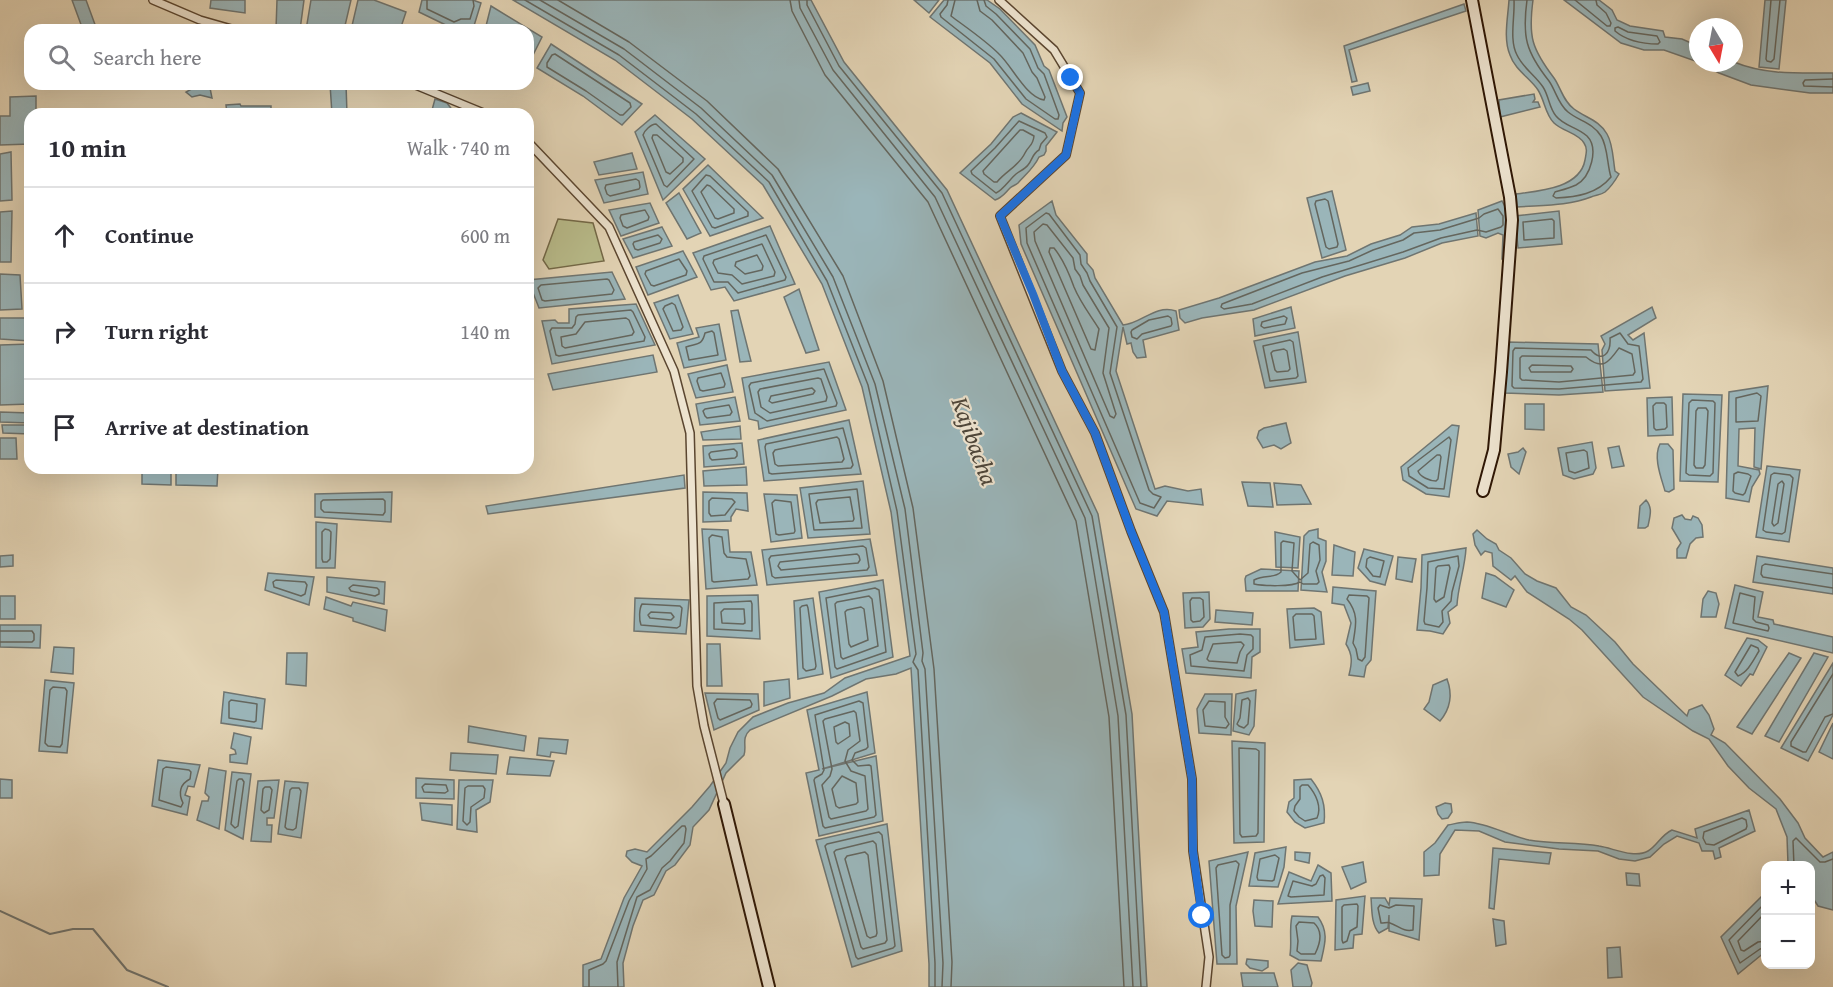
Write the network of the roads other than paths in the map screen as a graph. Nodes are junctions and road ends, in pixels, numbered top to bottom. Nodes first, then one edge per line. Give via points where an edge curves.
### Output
1 (153, 0) edge
2 (999, 0) edge
3 (1472, 0) edge
4 (214, 24) edge
5 (428, 90) edge
6 (471, 108) edge
7 (534, 148) edge
8 (1483, 491) dead end
9 (724, 804) joint
10 (769, 987) edge
11 (1206, 987) edge

1 - 4 street
2 - 11 street via 1054,50 1080,93 1066,155 1000,216 1062,371 1095,433 1164,612 1192,779 1193,851 1209,957
3 - 8 street via 1512,220 1495,441
5 - 6 street
7 - 9 street via 609,227 674,371 690,433 697,687
9 - 10 street

